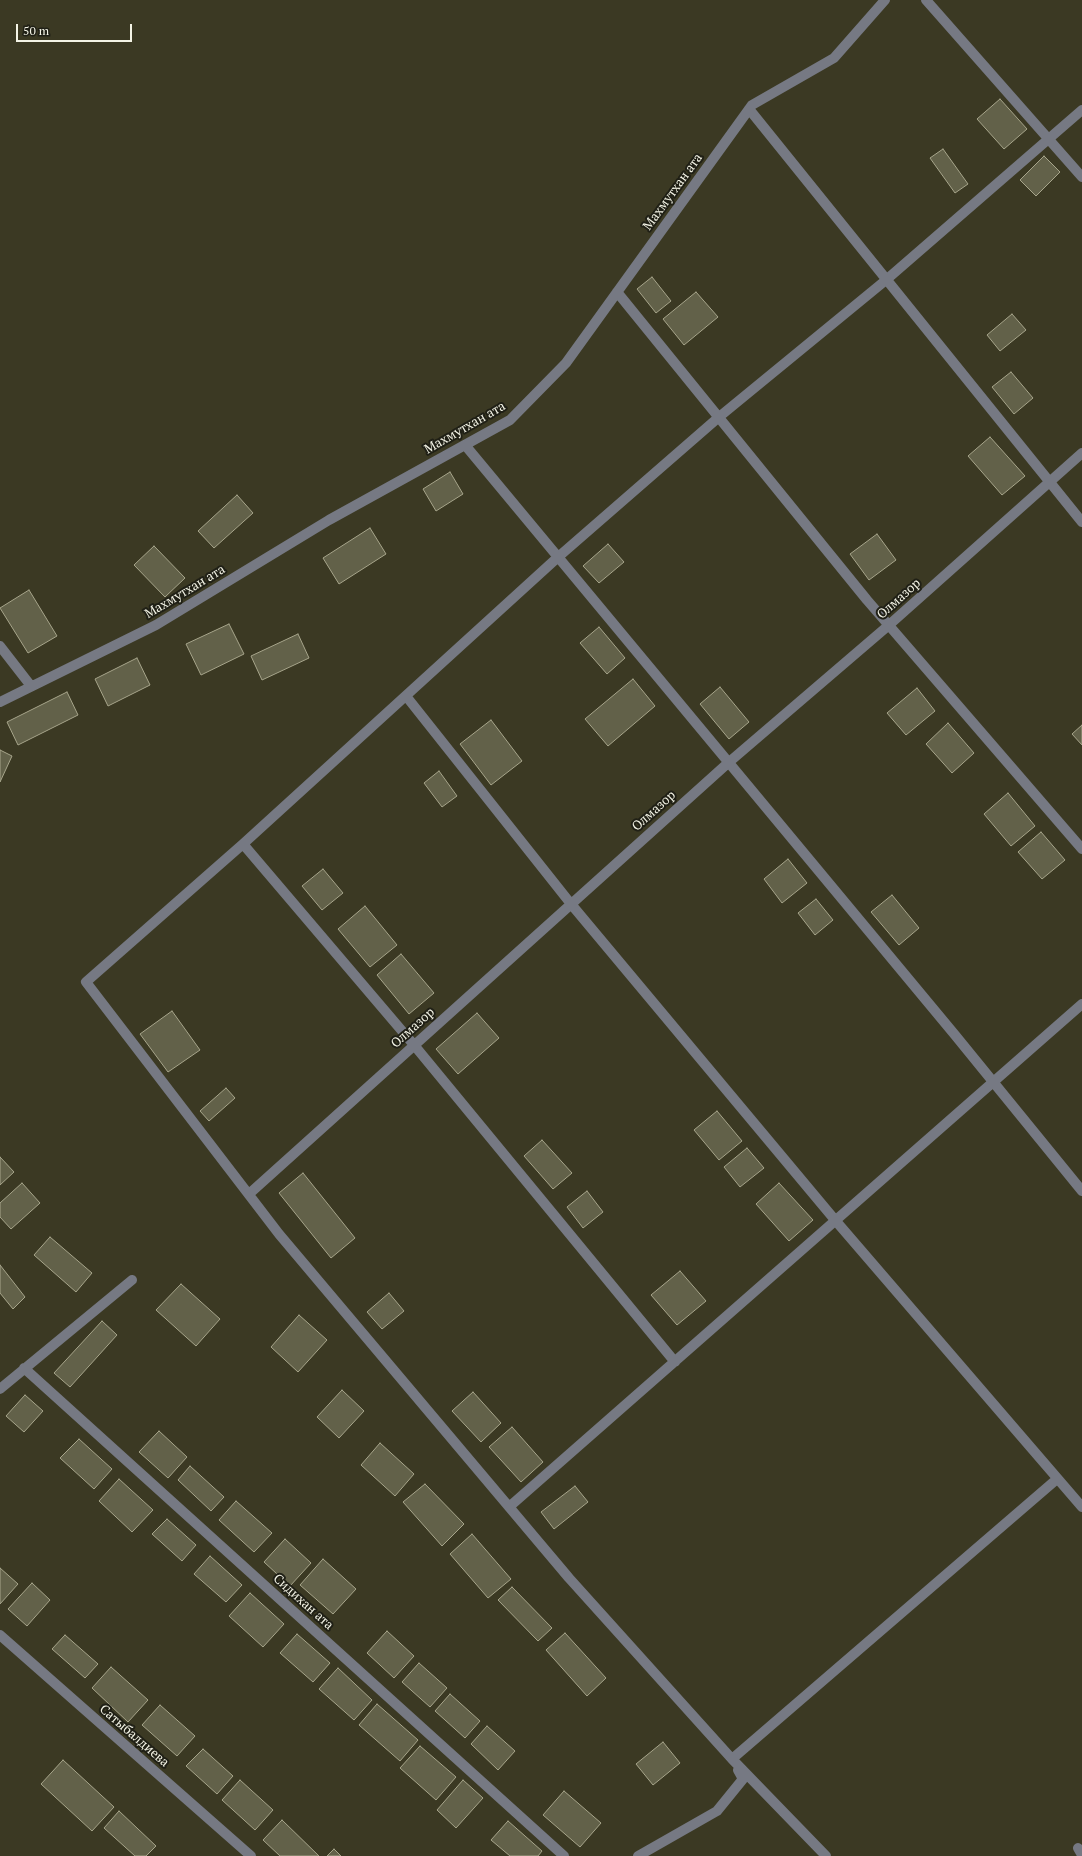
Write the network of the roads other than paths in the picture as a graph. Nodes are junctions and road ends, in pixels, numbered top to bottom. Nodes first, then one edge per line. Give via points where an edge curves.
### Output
1 (885, 0) edge
2 (926, 0) edge
3 (748, 109) junction
4 (1082, 110) edge
5 (1048, 138) junction
6 (1082, 177) edge
7 (886, 280) junction
8 (617, 292) junction
9 (719, 417) junction
10 (465, 445) junction
11 (1082, 453) edge
12 (1048, 482) junction
13 (1082, 522) edge
14 (557, 558) junction
15 (889, 625) junction
16 (0, 646) edge
17 (31, 686) junction
18 (406, 696) junction
19 (0, 702) edge
20 (728, 763) junction
21 (243, 844) junction
22 (1082, 849) edge
23 (571, 904) junction
24 (1082, 1004) edge
25 (414, 1045) junction
26 (992, 1081) junction
27 (1082, 1191) edge
28 (248, 1194) junction
29 (835, 1220) junction
30 (132, 1280) dead end
31 (674, 1362) junction
32 (24, 1368) junction
33 (0, 1389) edge
34 (1057, 1479) junction
35 (509, 1507) junction
36 (1082, 1507) edge
37 (0, 1634) edge
38 (732, 1759) junction
39 (251, 1856) edge
40 (564, 1856) edge
41 (638, 1856) edge
42 (826, 1856) edge

1 - 3 street, Махмутхан ата via 834,58
2 - 5 street
3 - 7 street
3 - 8 street, Махмутхан ата
4 - 5 street
5 - 6 street
5 - 7 street
7 - 9 street
7 - 12 street
8 - 9 street
8 - 10 street, Махмутхан ата via 566,363 510,420
9 - 14 street
9 - 15 street
10 - 14 street
10 - 17 street, Махмутхан ата via 329,520 156,625
11 - 12 street, Олмазор
12 - 13 street
12 - 15 street, Олмазор
14 - 18 street
14 - 20 street
15 - 20 street, Олмазор
15 - 22 street
16 - 17 street
17 - 19 street, Махмутхан ата
18 - 21 street
18 - 23 street
20 - 23 street, Олмазор
20 - 26 street
21 - 25 street
21 - 28 street via 86,982
23 - 25 street, Олмазор
23 - 29 street
24 - 26 street
25 - 28 street, Олмазор
25 - 31 street
26 - 27 street
26 - 29 street
28 - 35 street
29 - 31 street
29 - 34 street
30 - 32 street
31 - 35 street
32 - 33 street
32 - 40 street, Сидихан ата
34 - 36 street
34 - 38 street
35 - 38 street via 569,1578
37 - 39 street, Сатыбалдиева
38 - 41 street via 743,1779 717,1810
38 - 42 street

